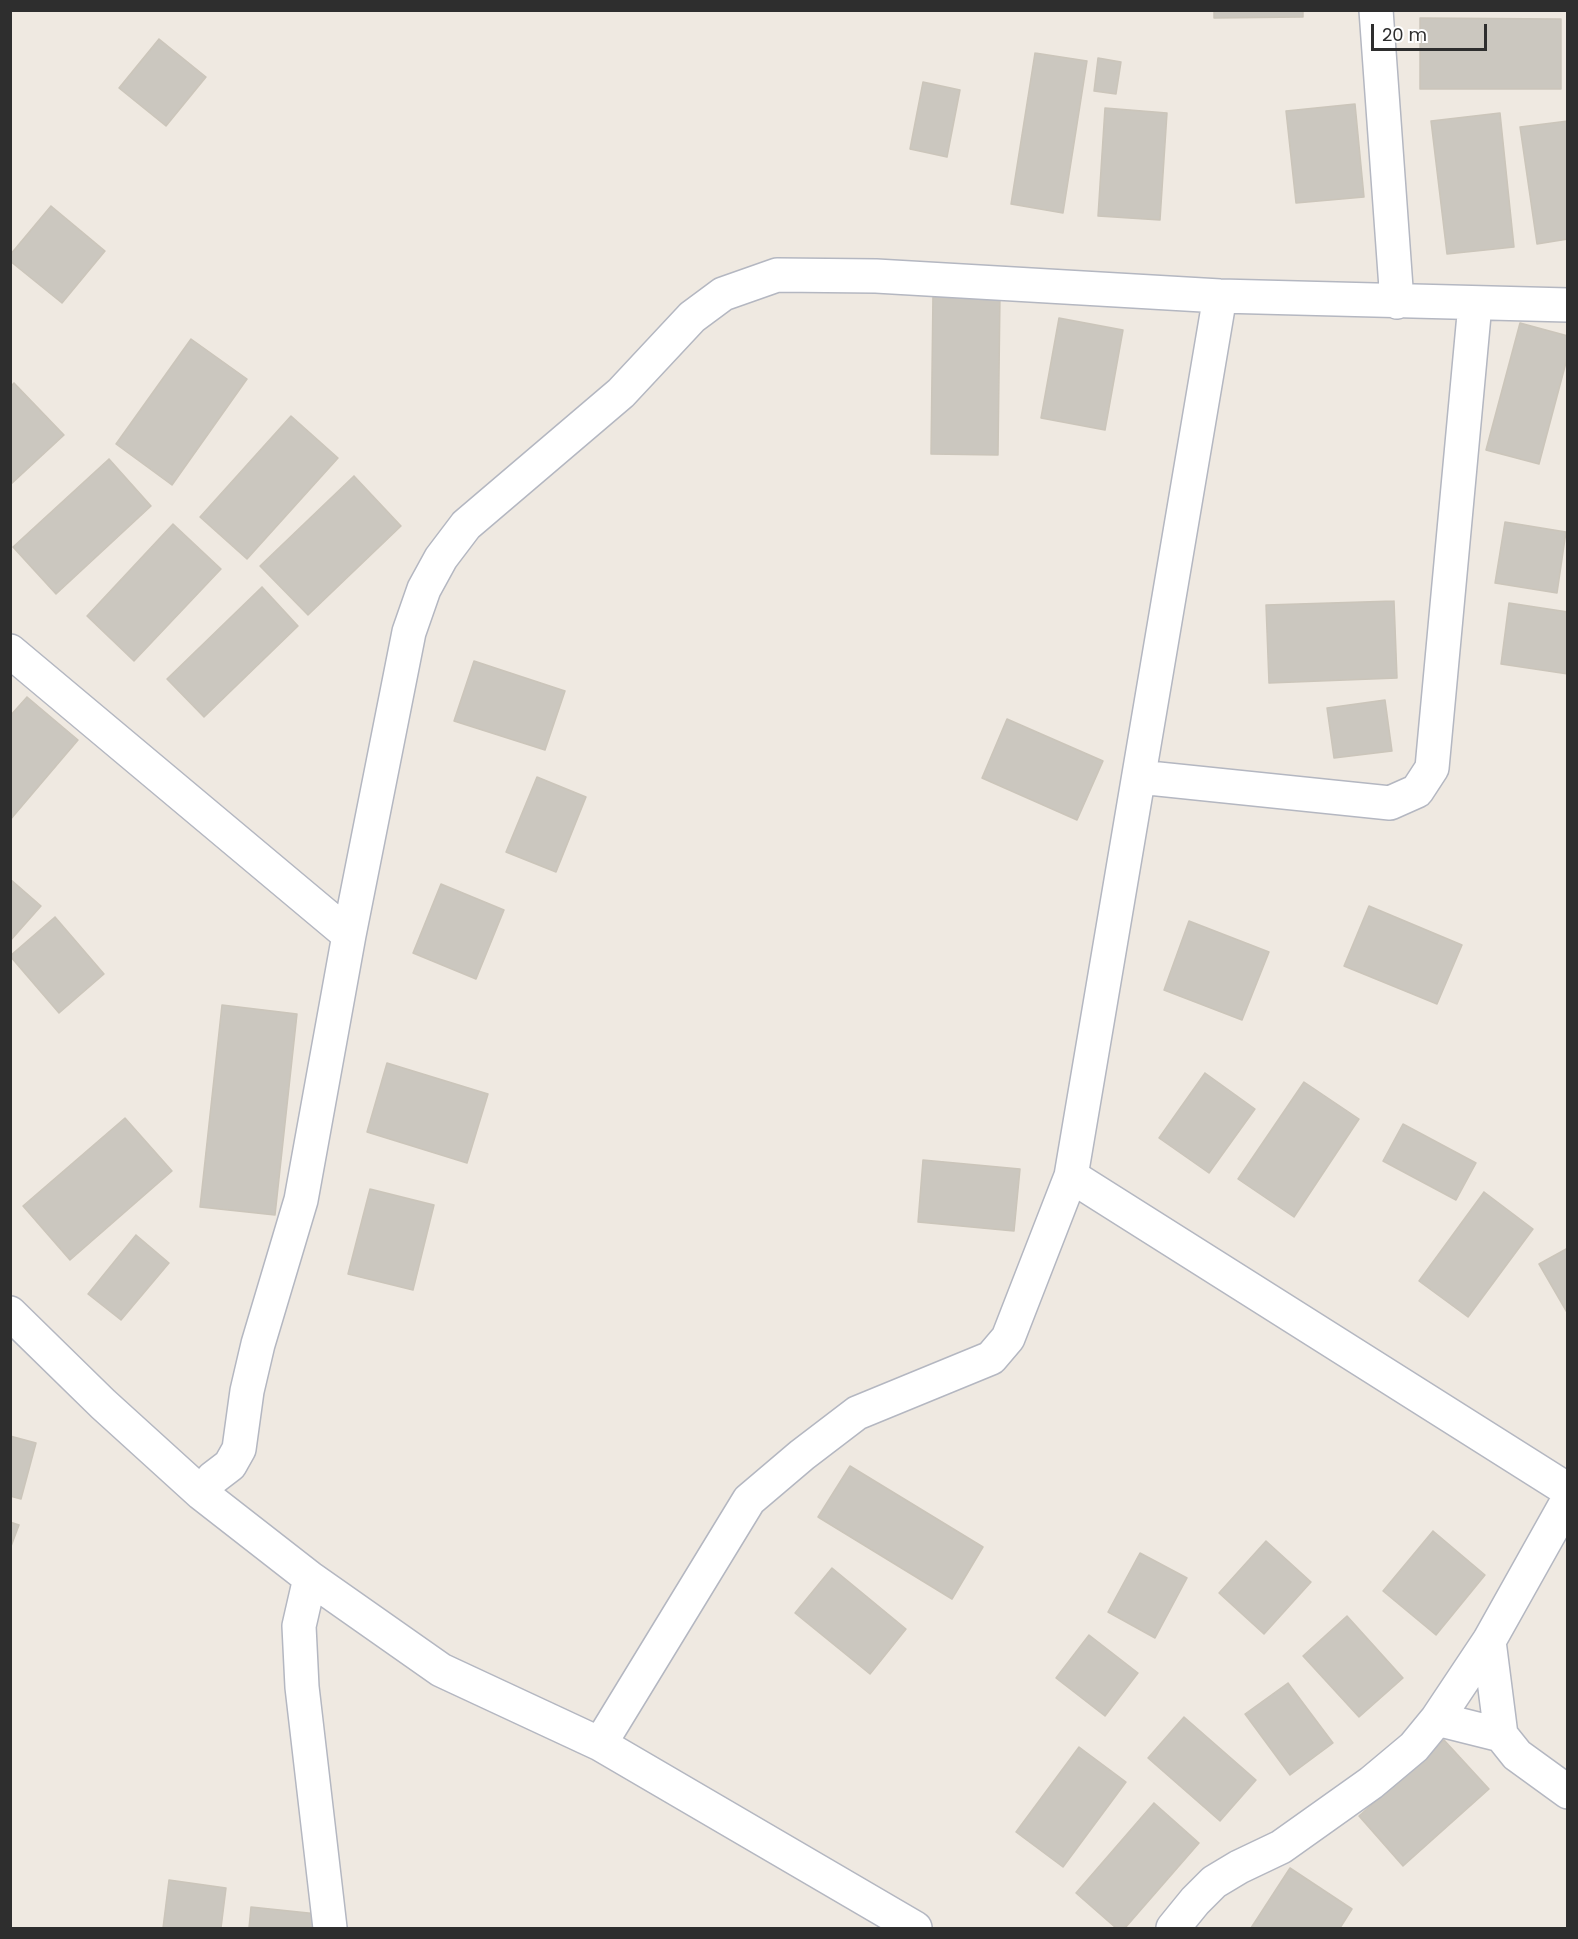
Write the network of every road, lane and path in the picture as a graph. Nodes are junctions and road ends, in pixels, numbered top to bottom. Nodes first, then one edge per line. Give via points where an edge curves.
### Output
1 (1376, 10) edge
2 (1220, 296) junction
3 (1397, 302) junction
4 (1475, 304) junction
5 (1568, 305) edge
6 (10, 651) edge
7 (1139, 777) junction
8 (349, 934) junction
9 (1071, 1176) junction
10 (10, 1313) edge
11 (1568, 1490) edge
12 (201, 1493) junction
13 (1568, 1500) edge
14 (310, 1578) junction
15 (1490, 1641) junction
16 (1437, 1719) junction
17 (1501, 1735) junction
18 (600, 1744) junction
19 (1568, 1792) edge
20 (330, 1929) edge
21 (915, 1929) edge
22 (1173, 1929) edge

1 - 3 street
2 - 3 street
2 - 7 street
2 - 8 street via 876,276 788,275 777,275 723,294 692,317 621,393 466,525 441,558 424,589 409,632
3 - 4 street
4 - 5 street
4 - 7 street via 1432,768 1417,791 1390,803
6 - 8 street
7 - 9 street
8 - 12 street via 301,1200 258,1344 239,1449 230,1465
9 - 11 street
9 - 18 street via 1008,1338 991,1358 857,1413 748,1500
10 - 12 street
12 - 14 street
13 - 15 street
14 - 18 street via 441,1670
14 - 20 street via 299,1626
15 - 16 street
15 - 17 street
16 - 17 street
16 - 22 street via 1414,1747 1371,1783 1281,1847 1214,1882
17 - 19 street via 1517,1755
18 - 21 street

